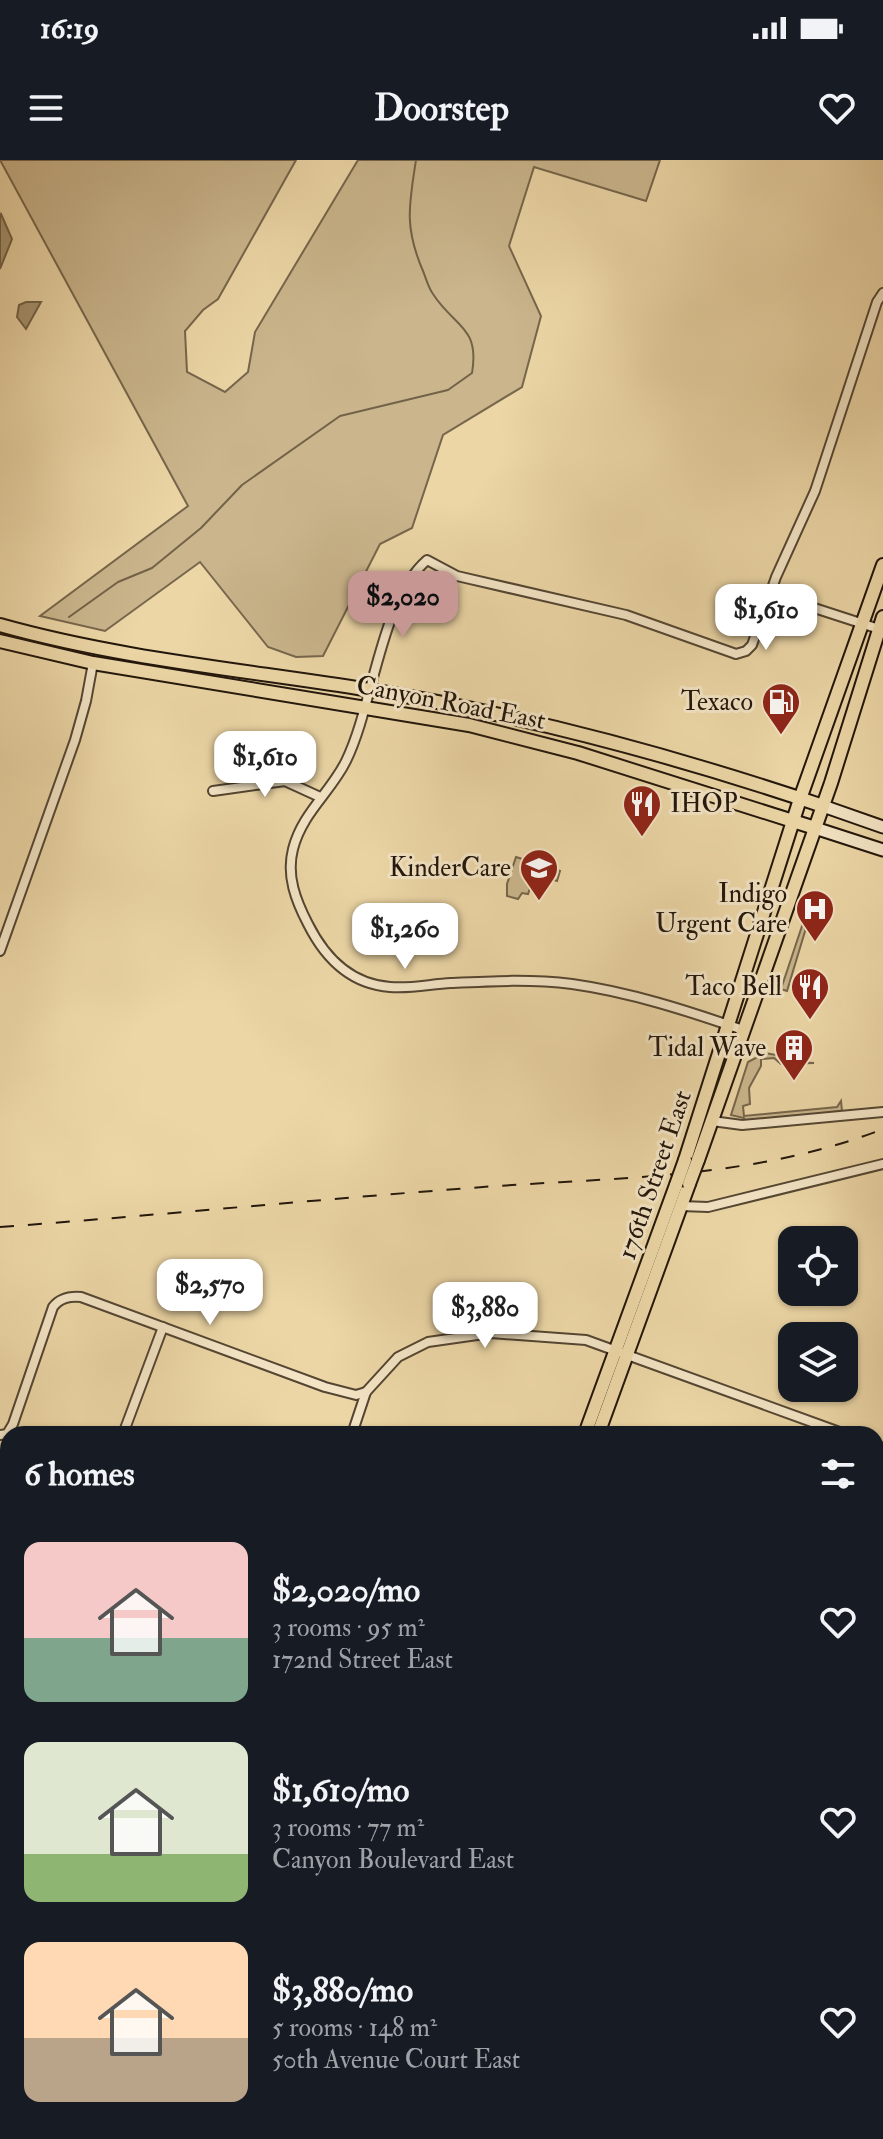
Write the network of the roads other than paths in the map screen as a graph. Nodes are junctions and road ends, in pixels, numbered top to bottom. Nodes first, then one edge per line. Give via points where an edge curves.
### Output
1 (883, 293) edge
2 (883, 565) edge
3 (771, 594) junction
4 (863, 623) junction
5 (881, 623) edge
6 (0, 625) edge
7 (0, 641) edge
8 (148, 659) junction
9 (93, 663) junction
10 (371, 690) junction
11 (366, 708) junction
12 (213, 791) dead end
13 (320, 797) junction
14 (800, 799) junction
15 (823, 806) junction
16 (793, 821) junction
17 (883, 827) edge
18 (815, 828) junction
19 (883, 850) edge
20 (306, 920) junction
21 (296, 925) dead end
22 (0, 951) edge
23 (728, 1025) junction
24 (743, 1030) junction
25 (883, 1112) edge
26 (712, 1121) junction
27 (691, 1160) junction
28 (883, 1164) edge
29 (683, 1184) junction
30 (681, 1206) junction
31 (163, 1327) junction
32 (622, 1352) junction
33 (366, 1392) junction
34 (11, 1426) edge
35 (126, 1426) edge
36 (355, 1426) edge
37 (589, 1426) edge
38 (600, 1426) edge
39 (823, 1426) edge

1 - 3 street via 815,491
2 - 4 main road, 176th Street East
3 - 4 street
3 - 10 street via 752,645 736,654 626,615 457,576 427,560 407,584
4 - 5 street
4 - 14 main road, 176th Street East
5 - 15 main road, 176th Street East
6 - 8 main road, Canyon Road East
7 - 9 main road, Canyon Road East
8 - 9 main road via 102,657
8 - 10 main road, Canyon Road East
9 - 11 main road, Canyon Road East
9 - 22 street via 75,740
10 - 11 street
10 - 14 main road, Canyon Road East via 566,729
11 - 13 street via 345,764
11 - 16 main road, Canyon Road East via 527,739
12 - 13 street via 285,781
13 - 20 street via 292,850 293,891
14 - 15 main road, Canyon Road East
14 - 16 main road, 176th Street East
15 - 17 main road, Canyon Road East
15 - 18 main road, 176th Street East
16 - 18 main road, Canyon Road East
16 - 23 main road, 176th Street East
18 - 19 main road, Canyon Road East
18 - 24 main road, 176th Street East
20 - 21 street
20 - 23 street via 333,962 374,984 511,980 575,985
23 - 24 street
23 - 27 main road, 176th Street East
24 - 26 main road, 176th Street East
25 - 26 street via 742,1125
26 - 27 main road, 176th Street East
27 - 29 main road, 176th Street East, bridge
28 - 30 street via 708,1207
29 - 30 main road, 176th Street East
29 - 32 main road, 176th Street East
30 - 32 main road, 176th Street East
31 - 33 street via 325,1387 356,1395
31 - 34 street via 81,1297 64,1298 53,1307
31 - 35 street
32 - 33 street via 586,1340 533,1334 458,1336 403,1353
32 - 37 main road, 176th Street East
32 - 38 main road, 176th Street East
32 - 39 street
33 - 36 street

